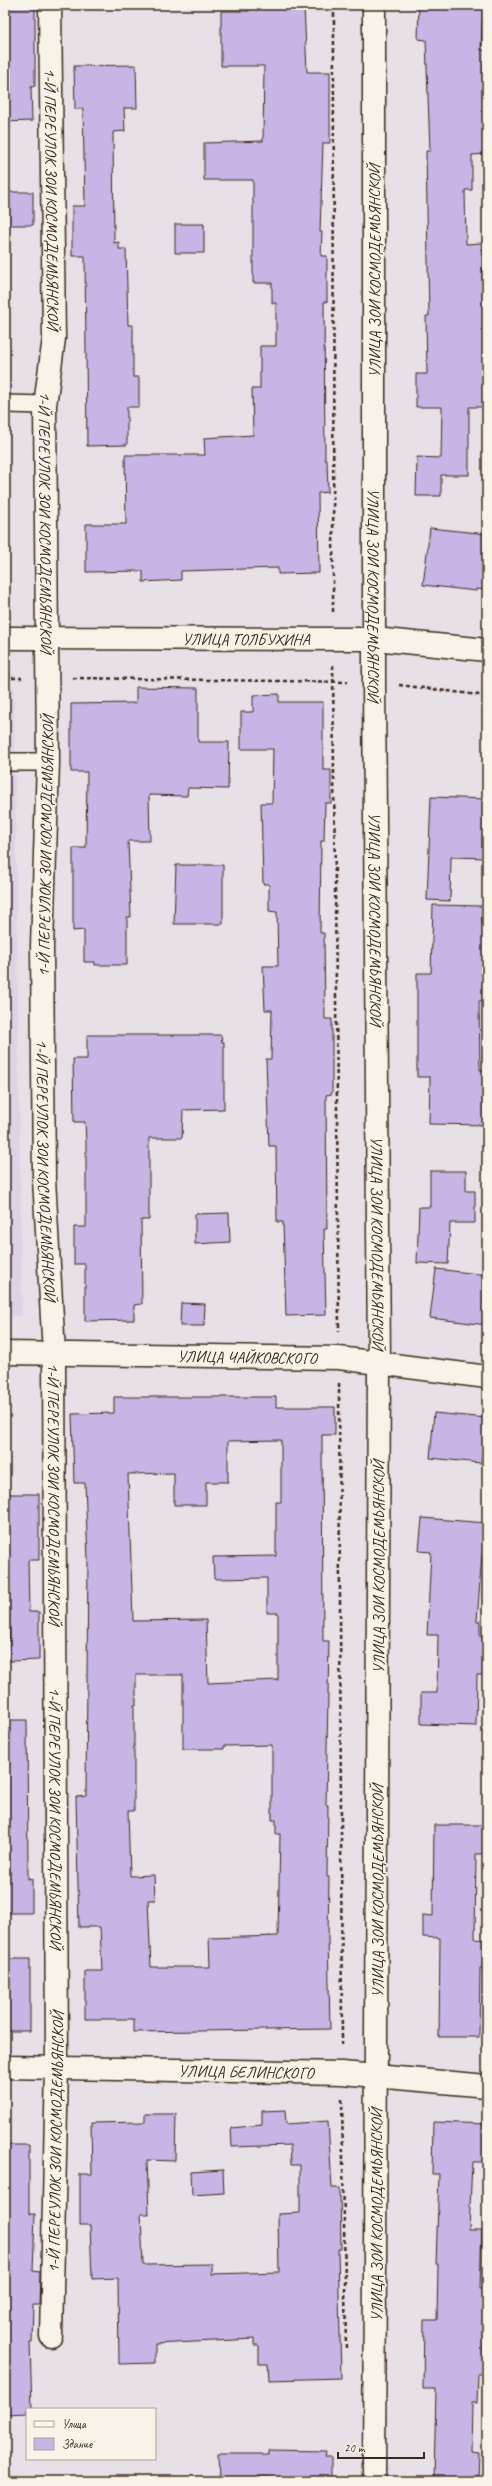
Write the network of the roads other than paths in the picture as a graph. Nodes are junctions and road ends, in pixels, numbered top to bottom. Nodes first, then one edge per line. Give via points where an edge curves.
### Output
1 (50, 5) edge
2 (374, 5) edge
3 (5, 404) edge
4 (45, 405) junction
5 (5, 638) edge
6 (47, 638) junction
7 (374, 639) junction
8 (487, 650) edge
9 (5, 762) edge
10 (48, 762) junction
11 (5, 1353) edge
12 (54, 1353) junction
13 (379, 1363) junction
14 (487, 1377) edge
15 (5, 2067) edge
16 (58, 2068) junction
17 (377, 2075) junction
18 (487, 2086) edge
19 (51, 2336) dead end
20 (374, 2481) edge

1 - 4 street, 1-Й ПЕРЕУЛОК ЗОИ КОСМОДЕМЬЯНСКОЙ via 54,338
2 - 7 street, УЛИЦА ЗОИ КОСМОДЕМЬЯНСКОЙ
3 - 4 lane
4 - 6 street, 1-Й ПЕРЕУЛОК ЗОИ КОСМОДЕМЬЯНСКОЙ
5 - 6 street, УЛИЦА ТОЛБУХИНА
6 - 7 street, УЛИЦА ТОЛБУХИНА
6 - 10 street, 1-Й ПЕРЕУЛОК ЗОИ КОСМОДЕМЬЯНСКОЙ
7 - 8 street, УЛИЦА ТОЛБУХИНА
7 - 13 street, УЛИЦА ЗОИ КОСМОДЕМЬЯНСКОЙ
9 - 10 lane
10 - 12 street, 1-Й ПЕРЕУЛОК ЗОИ КОСМОДЕМЬЯНСКОЙ via 42,946 44,1179
11 - 12 street, УЛИЦА ЧАЙКОВСКОГО
12 - 13 street, УЛИЦА ЧАЙКОВСКОГО via 339,1358
12 - 16 street, 1-Й ПЕРЕУЛОК ЗОИ КОСМОДЕМЬЯНСКОЙ
13 - 14 street, УЛИЦА ЧАЙКОВСКОГО
13 - 17 street, УЛИЦА ЗОИ КОСМОДЕМЬЯНСКОЙ
15 - 16 street, УЛИЦА БЕЛИНСКОГО
16 - 17 street, УЛИЦА БЕЛИНСКОГО
16 - 19 street, 1-Й ПЕРЕУЛОК ЗОИ КОСМОДЕМЬЯНСКОЙ
17 - 18 street, УЛИЦА БЕЛИНСКОГО
17 - 20 street, УЛИЦА ЗОИ КОСМОДЕМЬЯНСКОЙ

